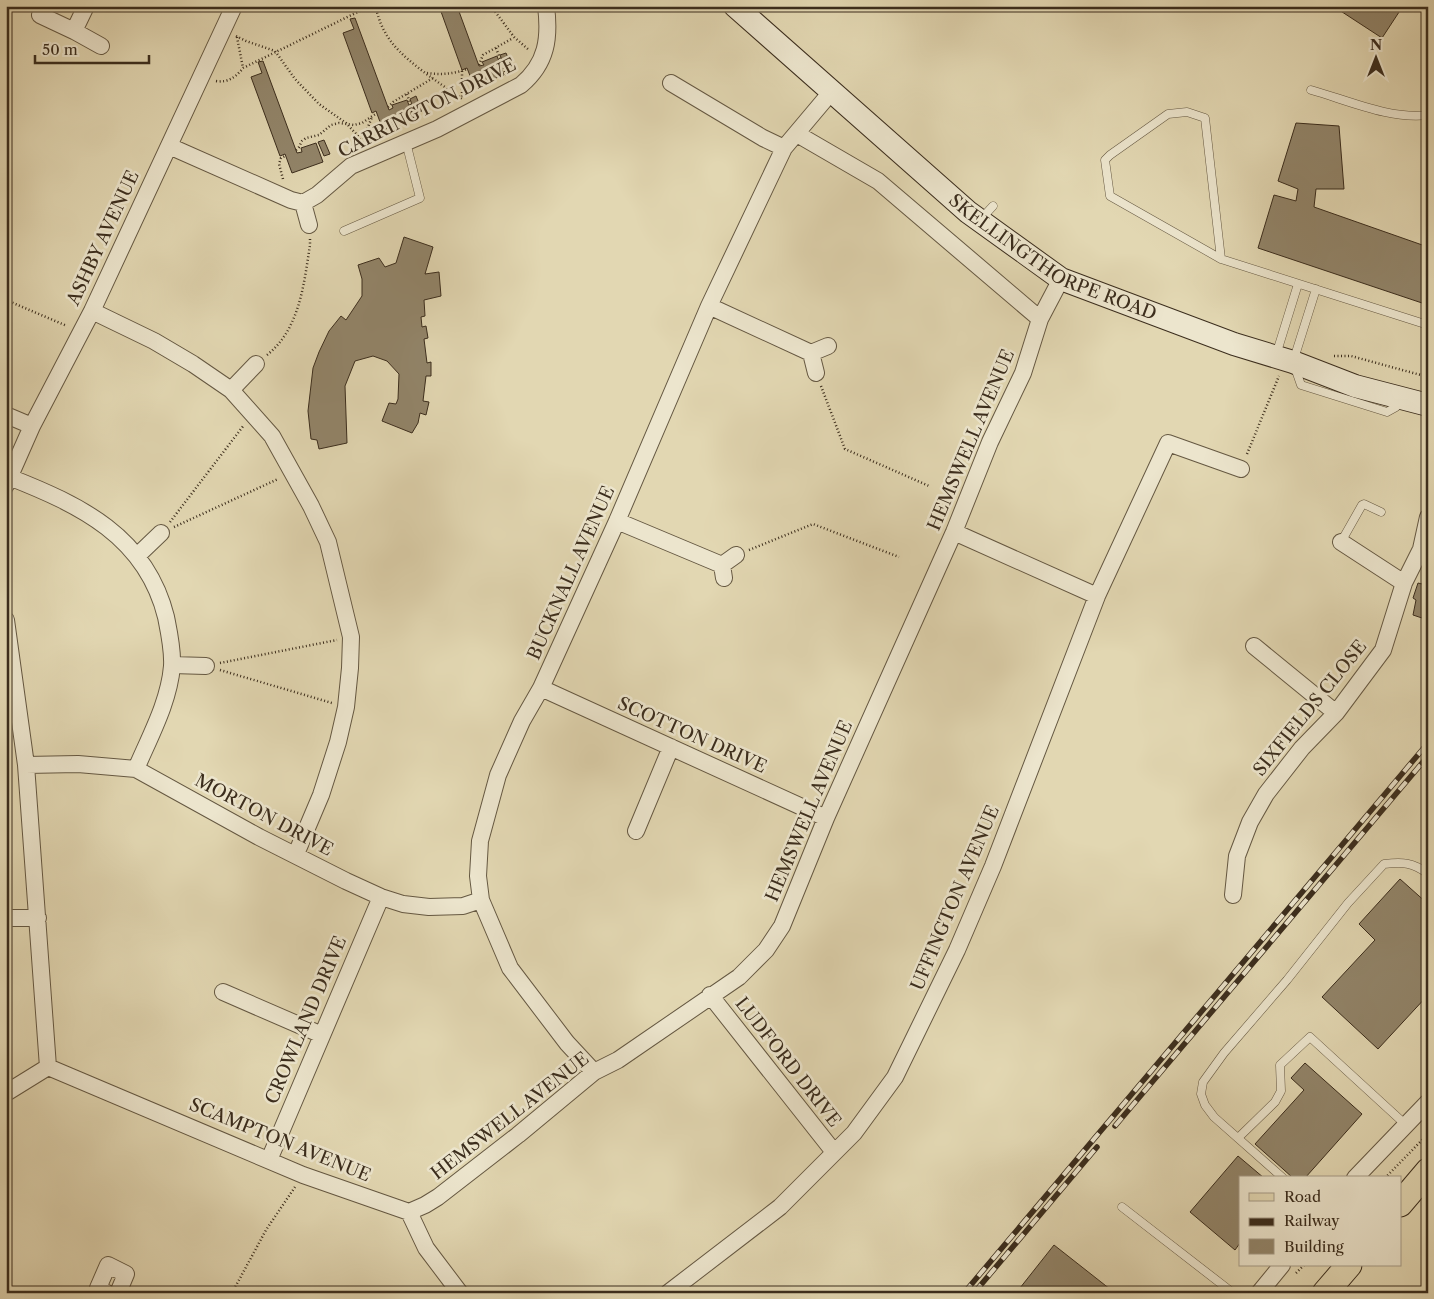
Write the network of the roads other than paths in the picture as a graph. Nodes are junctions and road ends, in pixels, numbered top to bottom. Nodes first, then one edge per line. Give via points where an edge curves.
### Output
1 (86, 6) edge
2 (234, 6) edge
3 (546, 6) edge
4 (735, 6) edge
5 (40, 15) dead end
6 (74, 31) junction
7 (101, 46) dead end
8 (671, 83) dead end
9 (1311, 90) dead end
10 (832, 91) junction
11 (1428, 116) edge
12 (797, 134) junction
13 (406, 142) junction
14 (169, 146) junction
15 (784, 148) junction
16 (295, 201) junction
17 (309, 225) road end
18 (344, 231) dead end
19 (1221, 259) junction
20 (1061, 279) junction
21 (1298, 284) junction
22 (1316, 289) junction
23 (709, 306) junction
24 (92, 311) junction
25 (1040, 319) junction
26 (1428, 325) edge
27 (828, 346) dead end
28 (811, 353) junction
29 (1283, 363) junction
30 (256, 364) road end
31 (816, 373) road end
32 (231, 390) junction
33 (1428, 405) edge
34 (6, 415) edge
35 (32, 426) junction
36 (1241, 469) road end
37 (8, 481) edge
38 (1381, 512) dead end
39 (1428, 517) edge
40 (617, 521) junction
41 (954, 532) junction
42 (161, 533) road end
43 (1341, 542) joint
44 (1424, 550) edge
45 (136, 556) junction
46 (736, 556) road end
47 (1404, 584) junction
48 (1097, 596) junction
49 (6, 620) edge
50 (1254, 646) dead end
51 (172, 665) junction
52 (206, 666) road end
53 (541, 688) junction
54 (1336, 713) junction
55 (671, 748) junction
56 (26, 765) junction
57 (136, 769) junction
58 (826, 818) junction
59 (636, 832) dead end
60 (296, 854) junction
61 (1428, 874) edge
62 (1233, 895) dead end
63 (381, 897) junction
64 (481, 900) junction
65 (6, 918) edge
66 (38, 918) junction
67 (223, 992) dead end
68 (710, 996) junction
69 (322, 1035) junction
70 (48, 1067) junction
71 (594, 1072) junction
72 (6, 1093) edge
73 (1428, 1102) edge
74 (1406, 1125) junction
75 (1238, 1138) junction
76 (834, 1152) junction
77 (269, 1160) junction
78 (1428, 1171) edge
79 (1281, 1176) edge
80 (1357, 1176) edge
81 (1402, 1202) edge
82 (1122, 1207) dead end
83 (410, 1212) junction
84 (1281, 1266) edge
85 (1348, 1266) edge
86 (107, 1293) edge
87 (118, 1293) edge
88 (460, 1293) edge
89 (668, 1293) edge
90 (1233, 1293) edge
91 (1259, 1293) edge
92 (1326, 1293) edge

1 - 6 street
2 - 14 street, ASHBY AVENUE via 230,33 201,77
3 - 13 street, CARRINGTON DRIVE via 547,43 532,76 476,109
4 - 10 main road, SKELLINGTHORPE ROAD
5 - 6 street
6 - 7 street
8 - 15 street
9 - 11 lane via 1387,112
10 - 12 street, BUCKNALL AVENUE
10 - 20 main road, SKELLINGTHORPE ROAD via 968,212 986,213
12 - 15 street, BUCKNALL AVENUE
12 - 25 street, SKELLINGTHORPE ROAD via 878,181
13 - 16 street, CARRINGTON DRIVE via 352,166 317,195
13 - 18 lane via 420,198
14 - 16 street
14 - 24 street, ASHBY AVENUE
15 - 23 street, BUCKNALL AVENUE
16 - 17 street
19 - 19 lane via 1205,118 1187,112 1168,114 1104,160 1110,196
19 - 21 lane
20 - 25 street, HEMSWELL AVENUE
20 - 29 main road, SKELLINGTHORPE ROAD
21 - 22 lane
21 - 29 lane
22 - 26 lane
22 - 29 lane
23 - 28 street
23 - 40 street, BUCKNALL AVENUE
24 - 32 street via 193,364
24 - 35 street, ASHBY AVENUE
25 - 41 street, HEMSWELL AVENUE via 1024,373 990,442
27 - 28 street
28 - 31 street
29 - 33 main road, SKELLINGTHORPE ROAD
30 - 32 street
32 - 60 street via 272,436 311,506 328,542 351,637 346,707 338,742
34 - 35 street
35 - 37 street, ASHBY AVENUE
36 - 48 street, UFFINGTON AVENUE via 1168,443
37 - 45 street via 51,493 74,504 120,538
38 - 43 lane via 1362,505
39 - 44 street, SIXFIELDS CLOSE
40 - 46 street via 723,572
40 - 53 street, BUCKNALL AVENUE
41 - 48 street
41 - 58 street, HEMSWELL AVENUE
42 - 45 street
43 - 47 street
44 - 47 street, SIXFIELDS CLOSE
45 - 51 street via 153,582 163,608
47 - 54 street, SIXFIELDS CLOSE via 1383,650
48 - 76 street, UFFINGTON AVENUE via 993,866 933,1001 895,1077 854,1133
49 - 56 street
50 - 54 street
51 - 52 street
51 - 57 street via 157,723
53 - 55 street, SCOTTON DRIVE
53 - 64 street, BUCKNALL AVENUE via 498,775 480,841 478,876
54 - 62 street, SIXFIELDS CLOSE via 1302,748 1266,794 1250,822 1237,856
55 - 58 street, SCOTTON DRIVE
55 - 59 street
56 - 57 street, MORTON DRIVE via 78,764
56 - 66 street
57 - 60 street, MORTON DRIVE
58 - 68 street, HEMSWELL AVENUE via 782,926 766,950 739,977
60 - 63 street, MORTON DRIVE
61 - 75 lane via 1401,862 1384,864 1348,903 1212,1069 1200,1094 1214,1117
63 - 64 street, MORTON DRIVE via 429,907 463,906
63 - 69 street, CROWLAND DRIVE
64 - 71 street, BUCKNALL AVENUE via 510,968 566,1043
65 - 66 street
66 - 70 street
67 - 69 street
68 - 71 street, HEMSWELL AVENUE via 618,1060
68 - 76 street, LUDFORD DRIVE
69 - 77 street, CROWLAND DRIVE
70 - 72 street
70 - 77 street, SCAMPTON AVENUE
71 - 83 street, HEMSWELL AVENUE via 438,1197
73 - 74 street
74 - 75 lane via 1310,1037 1280,1065 1281,1091 1275,1102
74 - 80 street
75 - 79 lane
76 - 89 street, UFFINGTON AVENUE via 780,1207
77 - 83 street, SCAMPTON AVENUE
78 - 81 main road
82 - 90 lane
83 - 88 street via 426,1248
84 - 91 street
85 - 92 main road
86 - 87 street via 98,1288 108,1266 126,1274

